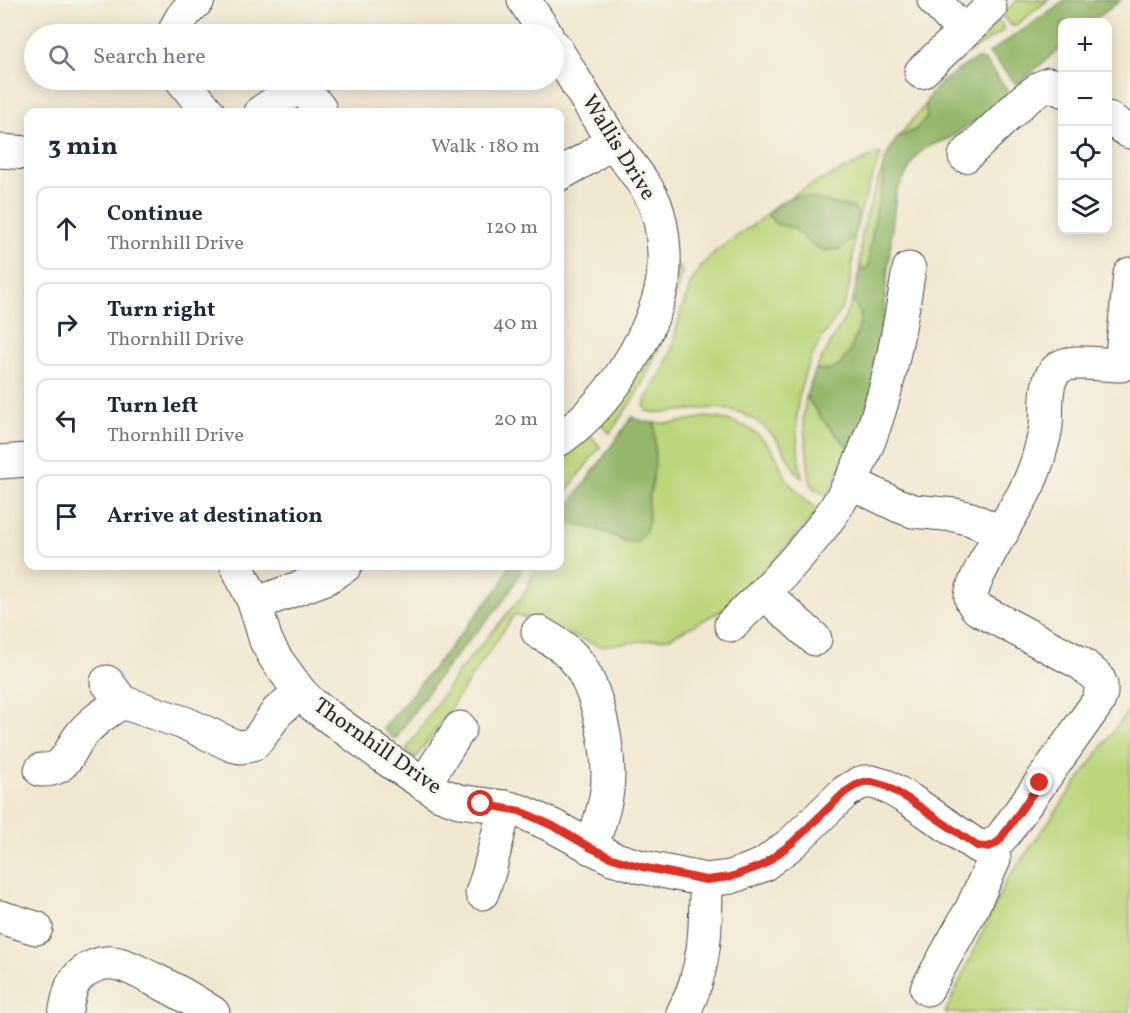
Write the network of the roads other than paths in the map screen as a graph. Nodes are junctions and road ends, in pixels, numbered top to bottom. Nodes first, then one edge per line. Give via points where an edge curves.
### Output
1 (198, 0) edge
2 (525, 0) edge
3 (934, 0) edge
4 (990, 8) dead end
5 (177, 24) edge
6 (540, 24) edge
7 (964, 32) junction
8 (564, 62) edge
9 (921, 72) dead end
10 (1058, 88) edge
11 (190, 90) edge
12 (306, 91) edge
13 (205, 108) edge
14 (270, 108) edge
15 (1112, 121) edge
16 (1130, 132) edge
17 (613, 140) junction
18 (0, 151) edge
19 (24, 153) edge
20 (965, 156) dead end
21 (564, 172) edge
22 (909, 269) dead end
23 (1130, 274) edge
24 (1126, 366) edge
25 (564, 436) edge
26 (24, 460) edge
27 (0, 462) edge
28 (850, 482) junction
29 (1002, 534) junction
30 (239, 570) edge
31 (339, 570) edge
32 (764, 593) junction
33 (255, 604) junction
34 (731, 625) dead end
35 (538, 632) dead end
36 (815, 639) dead end
37 (300, 692) junction
38 (460, 728) dead end
39 (41, 770) dead end
40 (424, 784) junction
41 (505, 807) junction
42 (993, 846) junction
43 (591, 848) junction
44 (706, 880) junction
45 (482, 893) dead end
46 (1, 923) edge
47 (36, 928) dead end
48 (927, 990) dead end
49 (65, 1013) edge
50 (213, 1013) edge
51 (683, 1013) edge

1 - 5 street
2 - 6 street
3 - 7 street
4 - 7 street
7 - 9 street
8 - 17 street, Wallis Drive
10 - 20 street via 1049,84 1024,100
11 - 13 street
12 - 14 street
15 - 16 street
17 - 21 street
17 - 25 street, Wallis Drive via 655,203 663,236 661,289 633,357 586,417
18 - 19 street
22 - 28 street via 888,381 863,457
23 - 24 street
24 - 29 street via 1069,363 1053,374 1036,466
26 - 27 street
28 - 29 street via 913,511 956,515
28 - 32 street via 834,510
29 - 42 street via 974,584 970,597 973,604 1082,664 1098,678 1101,693
30 - 33 street, Thornhill Drive
31 - 33 street
32 - 34 street
32 - 36 street
33 - 37 street, Thornhill Drive via 266,641
35 - 43 street via 569,652 583,670 598,708 609,773 605,803
37 - 39 street via 277,712 256,742 247,747 232,745 114,692 59,766
37 - 40 street, Thornhill Drive
38 - 40 street
40 - 41 street, Thornhill Drive via 459,801
41 - 43 street, Thornhill Drive via 553,826
41 - 45 street
42 - 44 street, Thornhill Drive via 977,846 886,786 864,782 845,792 763,865 731,877
42 - 48 street via 994,860 972,908
43 - 44 street, Thornhill Drive via 642,867
44 - 51 street via 702,963
46 - 47 street
49 - 50 street via 79,977 97,964 110,963 147,976

